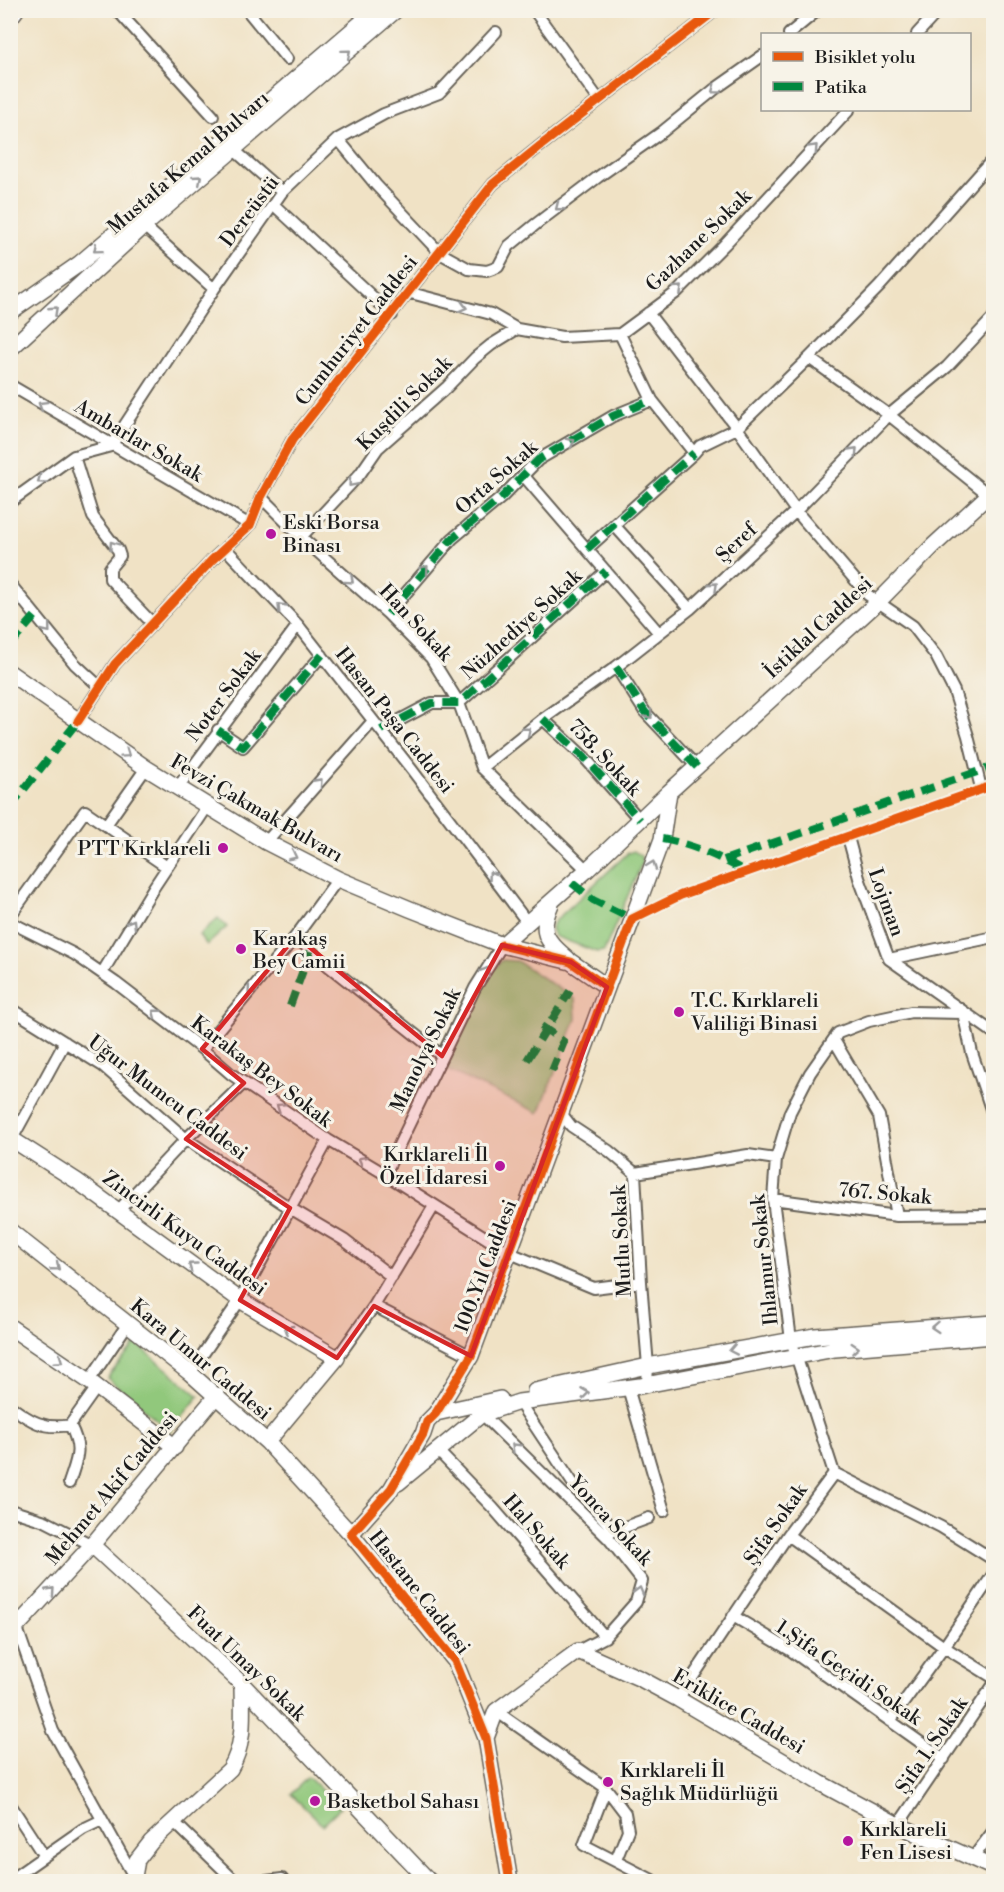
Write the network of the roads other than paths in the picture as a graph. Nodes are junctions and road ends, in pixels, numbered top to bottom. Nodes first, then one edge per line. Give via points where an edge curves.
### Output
1 (117, 10) edge
2 (247, 10) edge
3 (396, 10) edge
4 (534, 10) edge
5 (716, 10) edge
6 (818, 10) edge
7 (939, 10) edge
8 (366, 14) edge
9 (496, 32) dead end
10 (790, 33) edge
11 (918, 33) edge
12 (761, 57) edge
13 (287, 59) dead end
14 (599, 100) junction
15 (848, 111) edge
16 (213, 116) dead end
17 (338, 139) junction
18 (233, 149) junction
19 (993, 158) edge
20 (282, 192) junction
21 (274, 205) junction
22 (144, 226) junction
23 (440, 253) junction
24 (214, 289) junction
25 (407, 292) junction
26 (12, 309) edge
27 (648, 313) junction
28 (392, 315) junction
29 (993, 317) edge
30 (36, 327) junction
31 (517, 329) junction
32 (620, 334) junction
33 (10, 349) edge
34 (809, 358) junction
35 (10, 385) edge
36 (652, 400) junction
37 (889, 415) junction
38 (737, 428) junction
39 (111, 446) junction
40 (694, 453) junction
41 (74, 456) junction
42 (523, 475) junction
43 (991, 492) edge
44 (261, 497) junction
45 (10, 502) edge
46 (796, 511) junction
47 (250, 525) junction
48 (615, 525) junction
49 (301, 537) junction
50 (225, 548) junction
51 (587, 549) junction
52 (606, 571) junction
53 (10, 584) edge
54 (879, 601) junction
55 (690, 609) junction
56 (388, 614) junction
57 (152, 623) junction
58 (298, 625) junction
59 (659, 633) junction
60 (322, 655) junction
61 (616, 667) junction
62 (10, 673) edge
63 (100, 687) junction
64 (459, 703) junction
65 (543, 719) junction
66 (78, 721) junction
67 (377, 725) junction
68 (218, 730) junction
69 (697, 767) junction
70 (146, 768) junction
71 (482, 768) junction
72 (178, 787) junction
73 (981, 789) dead end
74 (669, 792) junction
75 (207, 807) junction
76 (640, 820) junction
77 (106, 825) junction
78 (848, 837) dead end
79 (266, 842) junction
80 (167, 867) junction
81 (587, 870) junction
82 (338, 879) junction
83 (552, 901) junction
84 (10, 916) edge
85 (10, 922) edge
86 (527, 922) junction
87 (296, 936) junction
88 (993, 937) edge
89 (502, 945) junction
90 (889, 959) junction
91 (571, 962) junction
92 (102, 973) junction
93 (607, 987) junction
94 (10, 1008) edge
95 (963, 1013) junction
96 (993, 1033) edge
97 (834, 1040) junction
98 (65, 1042) junction
99 (202, 1049) junction
100 (442, 1056) junction
101 (244, 1083) junction
102 (561, 1113) junction
103 (993, 1118) edge
104 (11, 1138) edge
105 (186, 1139) junction
106 (328, 1140) junction
107 (776, 1159) junction
108 (635, 1173) junction
109 (385, 1174) junction
110 (773, 1199) junction
111 (434, 1206) junction
112 (290, 1208) junction
113 (117, 1212) junction
114 (993, 1215) edge
115 (897, 1216) junction
116 (10, 1231) edge
117 (505, 1250) junction
118 (392, 1277) junction
119 (640, 1282) junction
120 (240, 1300) junction
121 (374, 1306) junction
122 (993, 1323) edge
123 (127, 1325) junction
124 (10, 1327) edge
125 (993, 1336) edge
126 (791, 1340) junction
127 (471, 1356) junction
128 (797, 1356) junction
129 (337, 1358) junction
130 (648, 1366) junction
131 (190, 1373) junction
132 (458, 1376) junction
133 (93, 1384) junction
134 (647, 1384) junction
135 (628, 1388) junction
136 (217, 1395) junction
137 (519, 1402) junction
138 (10, 1406) edge
139 (475, 1410) junction
140 (436, 1413) junction
141 (70, 1425) junction
142 (423, 1434) junction
143 (267, 1442) junction
144 (175, 1447) junction
145 (438, 1451) junction
146 (834, 1473) junction
147 (69, 1483) dead end
148 (391, 1490) junction
149 (10, 1510) edge
150 (664, 1511) dead end
151 (648, 1518) dead end
152 (351, 1534) junction
153 (788, 1535) junction
154 (92, 1545) junction
155 (993, 1560) edge
156 (993, 1573) edge
157 (733, 1616) junction
158 (13, 1628) edge
159 (605, 1637) junction
160 (944, 1647) junction
161 (578, 1651) junction
162 (993, 1678) edge
163 (242, 1684) junction
164 (993, 1684) edge
165 (678, 1699) junction
166 (496, 1711) junction
167 (890, 1721) junction
168 (486, 1738) junction
169 (945, 1759) junction
170 (606, 1788) junction
171 (10, 1804) edge
172 (102, 1820) junction
173 (173, 1821) junction
174 (898, 1825) junction
175 (993, 1830) edge
176 (44, 1856) junction
177 (972, 1859) junction
178 (616, 1860) junction
179 (993, 1868) edge
180 (133, 1878) edge
181 (10, 1880) edge
182 (236, 1881) edge
183 (259, 1881) edge
184 (284, 1881) edge
185 (430, 1881) edge
186 (510, 1881) edge
187 (656, 1881) edge

1 - 16 street
2 - 13 street
18 -> 3 street, Mustafa Kemal Bulvarı
4 - 14 street
5 - 14 street, Cumhuriyet Caddesi
6 - 10 street
7 - 11 street
8 -> 26 street, Mustafa Kemal Bulvarı via 79,264
9 - 17 street, Dereüstü via 439,93 384,114
12 -> 23 street via 536,224 509,246 498,267 487,271 469,269
14 - 23 street, Cumhuriyet Caddesi via 494,184
27 -> 15 street, Gazhane Sokak via 677,292 717,252
17 - 20 street, Dereüstü
17 - 23 street
18 - 20 street
22 -> 18 street, Mustafa Kemal Bulvarı
19 - 34 street, Nüzhediye Sokak via 879,288
20 - 21 street, Dereüstü
21 - 24 street, Dereüstü
21 - 28 street
22 - 24 street
30 -> 22 street, Mustafa Kemal Bulvarı
23 - 25 street, Cumhuriyet Caddesi
24 - 39 street, Dereüstü
25 - 28 street, Cumhuriyet Caddesi
25 -> 31 street via 490,314
26 - 30 street
27 - 32 street, Gazhane Sokak
27 - 38 street
28 - 44 street, Cumhuriyet Caddesi via 292,440
29 - 37 street, Şeref via 946,367
30 - 33 street, Mustafa Kemal Bulvarı
31 - 32 street via 562,337
31 -> 49 street, Kuşdili Sokak via 475,358 378,448 360,474
32 - 36 street
34 - 37 street
34 - 38 street, Nüzhediye Sokak
39 -> 35 street, Ambarlar Sokak
36 - 40 street
42 -> 36 street, Orta Sokak via 538,460 613,416
37 - 43 street
46 -> 37 street, Şeref
38 - 40 street, Nüzhediye Sokak via 700,446
38 - 46 street
39 - 41 street
39 - 47 street, Ambarlar Sokak
40 - 48 street, Nüzhediye Sokak
41 -> 45 street
57 -> 41 street via 110,579 110,568 120,556 93,517
42 - 51 street
56 -> 42 street, Orta Sokak via 452,539
43 - 54 street, İstiklal Caddesi
44 - 47 street, Cumhuriyet Caddesi
44 - 49 street, Han Sokak
46 - 54 street via 868,595
55 -> 46 street, Şeref
47 - 50 street, Cumhuriyet Caddesi
48 - 51 street, Nüzhediye Sokak
48 - 55 street
49 -> 56 street, Han Sokak
50 - 57 street, Cumhuriyet Caddesi
58 -> 50 street, Hasan Paşa Caddesi
51 - 52 street
52 - 59 street
52 - 64 street, Nüzhediye Sokak
53 -> 63 street via 75,664
54 - 69 street, İstiklal Caddesi
54 - 73 street via 913,626 936,656 954,691
55 - 59 street, Şeref
56 - 64 street, Han Sokak via 431,658
57 - 63 street, Cumhuriyet Caddesi
58 - 60 street, Hasan Paşa Caddesi
58 - 68 street, Noter Sokak
59 - 61 street, Şeref
60 - 67 street, Hasan Paşa Caddesi
60 - 68 street via 243,747
61 - 65 street, Şeref
61 -> 69 street via 645,712
62 - 66 street, Fevzi Çakmak Bulvarı
63 - 66 street, Cumhuriyet Caddesi
64 - 67 street via 432,703
64 - 71 street, Han Sokak
71 -> 65 street, Şeref
65 - 76 street, 758. Sokak via 584,757
66 -> 70 street, Fevzi Çakmak Bulvarı
79 -> 67 street
86 -> 67 street, Hasan Paşa Caddesi
68 - 72 street, Noter Sokak
69 - 74 street, İstiklal Caddesi
70 - 72 street, Fevzi Çakmak Bulvarı
70 - 77 street
71 - 81 street, Han Sokak
72 - 75 street, Fevzi Çakmak Bulvarı
74 - 76 street, İstiklal Caddesi
93 -> 74 street, 100.Yıl Caddesi via 662,839
75 - 79 street, Fevzi Çakmak Bulvarı
75 - 80 street
76 - 81 street, İstiklal Caddesi
77 - 80 street
77 - 84 street via 85,811
78 - 90 street, Lojman
79 -> 82 street, Fevzi Çakmak Bulvarı
92 -> 80 street
81 - 83 street, İstiklal Caddesi
82 - 87 street
82 - 89 street, Fevzi Çakmak Bulvarı
83 - 86 street, İstiklal Caddesi
83 - 91 street, Fevzi Çakmak Bulvarı via 545,932
85 - 92 street, Karakaş Bey Sokak via 74,954
86 - 89 street, İstiklal Caddesi
87 -> 99 street
87 -> 100 street
88 - 90 street
89 - 91 street, Fevzi Çakmak Bulvarı
100 -> 89 street, Manolya Sokak via 475,988
90 - 95 street, Lojman
91 - 93 street, Fevzi Çakmak Bulvarı
99 -> 92 street, Karakaş Bey Sokak
93 - 102 street, 100.Yıl Caddesi
94 - 98 street, Uğur Mumcu Caddesi
95 - 96 street, Lojman
95 - 97 street, Ihlamur Sokak via 911,1012 890,1016 838,1033
95 - 103 street
97 - 107 street, Ihlamur Sokak via 810,1073 790,1112
97 - 115 street via 879,1116
98 - 104 street
98 - 105 street, Uğur Mumcu Caddesi via 103,1066
99 - 101 street, Karakaş Bey Sokak
100 - 109 street, Manolya Sokak
101 - 105 street
106 -> 101 street, Karakaş Bey Sokak
102 - 108 street, Mutlu Sokak via 571,1126
102 - 117 street, 100.Yıl Caddesi
104 - 113 street, Zincirli Kuyu Caddesi
105 - 112 street, Uğur Mumcu Caddesi
105 - 113 street
109 -> 106 street
106 - 112 street, Karakaş Bey Sokak
107 - 108 street via 747,1155
107 - 110 street, Ihlamur Sokak
108 - 119 street, Mutlu Sokak
109 - 111 street
110 - 115 street, 767. Sokak
110 - 126 street, Ihlamur Sokak
111 - 117 street
111 - 118 street
112 - 118 street, Uğur Mumcu Caddesi via 344,1239
112 - 120 street, Karakaş Bey Sokak
120 -> 113 street, Zincirli Kuyu Caddesi
114 - 115 street, 767. Sokak
116 -> 123 street, Kara Umur Caddesi
117 - 119 street via 594,1288
117 - 127 street, 100.Yıl Caddesi
118 - 121 street
119 - 130 street, Mutlu Sokak
129 -> 120 street, Zincirli Kuyu Caddesi
120 - 131 street, Karakaş Bey Sokak
121 - 127 street
121 - 129 street
122 -> 126 street
123 - 131 street, Kara Umur Caddesi
123 - 133 street
124 -> 133 street
128 -> 125 street via 835,1349
126 - 128 street, Ihlamur Sokak
126 -> 130 street
127 - 132 street, 100.Yıl Caddesi
128 - 134 street
128 - 146 street, Şifa Sokak
129 - 143 street
130 - 134 street, Mutlu Sokak
130 - 139 street
131 - 136 street, Kara Umur Caddesi
132 - 139 street
132 - 140 street, 100.Yıl Caddesi
133 - 141 street
133 - 144 street
134 - 135 street
137 -> 135 street
135 - 150 street
136 - 143 street, Kara Umur Caddesi
136 - 144 street, Mehmet Akif Caddesi
137 - 139 street
137 - 151 street via 572,1482 614,1531
138 - 141 street via 32,1423 58,1428
139 - 140 street
139 - 145 street, 100.Yıl Caddesi
159 -> 139 street, Yonca Sokak via 636,1602 642,1581 609,1539
140 - 142 street, 100.Yıl Caddesi
141 - 147 street via 79,1449
142 - 145 street
142 - 148 street, 100.Yıl Caddesi
143 - 152 street, Kara Umur Caddesi
144 - 154 street, Mehmet Akif Caddesi
145 - 148 street, 100.Yıl Caddesi
145 - 159 street, Hal Sokak
146 - 153 street, Şifa Sokak
146 - 155 street via 941,1527
148 - 152 street, 100.Yıl Caddesi
149 - 154 street, Fuat Umay Sokak via 45,1521
152 - 168 street, Hastane Caddesi via 455,1661
153 - 157 street, Şifa Sokak
153 - 160 street
158 -> 154 street, Mehmet Akif Caddesi
154 - 163 street, Fuat Umay Sokak
156 - 160 street
157 - 165 street, Şifa Sokak
157 - 167 street, 1.Şifa Geçidi Sokak via 790,1650
158 - 172 street via 53,1731
159 - 161 street, Yonca Sokak
160 - 162 street
160 - 167 street
161 - 165 street, Eriklice Caddesi
161 - 166 street
163 - 173 street via 239,1755 230,1769
163 - 185 street, Fuat Umay Sokak
164 - 169 street, Şifa 1. Sokak
165 - 174 street, Eriklice Caddesi
166 - 168 street
166 - 170 street
167 - 169 street, 1.Şifa Geçidi Sokak
168 - 186 street, Hastane Caddesi
169 - 174 street, Şifa 1. Sokak
170 - 178 street via 625,1813 628,1830
170 - 178 street via 584,1845
171 - 176 street
172 - 176 street
172 - 180 street
173 - 180 street via 137,1860
173 - 182 street
174 - 177 street, Eriklice Caddesi
175 - 177 street
176 - 181 street
177 - 179 street, Eriklice Caddesi
178 - 187 street
183 - 184 street

